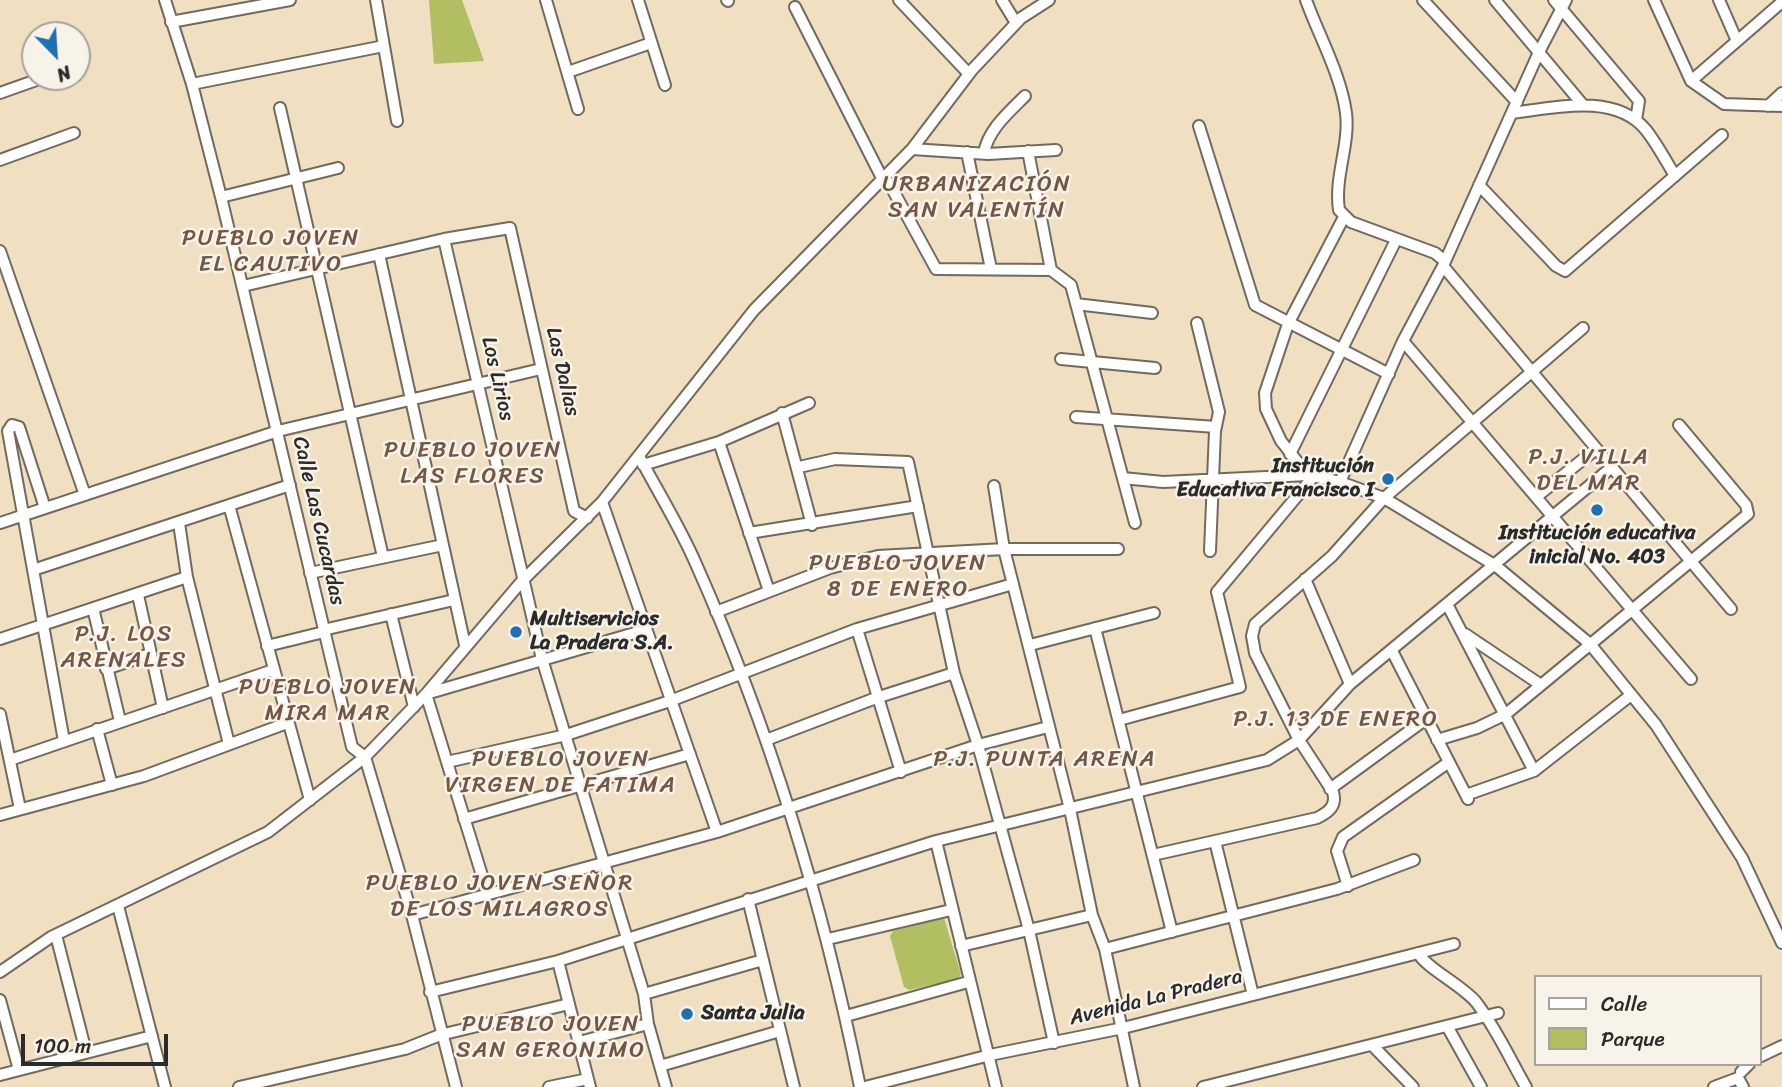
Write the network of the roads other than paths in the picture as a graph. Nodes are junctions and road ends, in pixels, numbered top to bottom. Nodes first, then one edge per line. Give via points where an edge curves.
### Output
1 (164, 0) edge
2 (290, 0) edge
3 (376, 0) edge
4 (546, 0) edge
5 (638, 0) edge
6 (899, 0) edge
7 (1002, 0) edge
8 (1049, 0) edge
9 (1306, 0) edge
10 (1423, 0) edge
11 (1494, 0) edge
12 (1654, 0) edge
13 (1719, 0) edge
14 (1782, 2) edge
15 (1560, 3) edge
16 (795, 7) dead end
17 (171, 22) junction
18 (1016, 23) junction
19 (1737, 40) junction
20 (651, 43) junction
21 (384, 46) junction
22 (1539, 52) junction
23 (568, 72) junction
24 (969, 74) junction
25 (1692, 81) junction
26 (192, 84) junction
27 (665, 85) dead end
28 (21, 86) edge
29 (0, 93) edge
30 (1782, 93) edge
31 (1025, 96) dead end
32 (1583, 105) junction
33 (1768, 106) junction
34 (1782, 106) edge
35 (1514, 107) junction
36 (279, 108) dead end
37 (578, 109) dead end
38 (1636, 120) junction
39 (397, 121) dead end
40 (1199, 127) dead end
41 (74, 133) dead end
42 (1722, 135) dead end
43 (912, 149) junction
44 (1056, 150) dead end
45 (1028, 151) junction
46 (967, 152) junction
47 (984, 153) junction
48 (0, 160) edge
49 (338, 168) dead end
50 (1675, 176) junction
51 (297, 178) junction
52 (883, 180) junction
53 (1479, 185) junction
54 (221, 197) junction
55 (1344, 217) junction
56 (444, 239) junction
57 (1396, 240) junction
58 (0, 251) edge
59 (379, 254) junction
60 (1444, 263) junction
61 (315, 269) junction
62 (991, 269) junction
63 (1051, 270) junction
64 (243, 286) junction
65 (1076, 304) junction
66 (1152, 313) dead end
67 (1197, 323) dead end
68 (1288, 324) junction
69 (1583, 328) dead end
70 (1403, 341) junction
71 (1340, 350) junction
72 (1061, 359) dead end
73 (1092, 362) junction
74 (1155, 368) dead end
75 (541, 369) junction
76 (1531, 372) junction
77 (1389, 374) junction
78 (480, 384) junction
79 (411, 400) junction
80 (809, 403) dead end
81 (782, 412) junction
82 (350, 415) junction
83 (1076, 417) dead end
84 (1107, 419) junction
85 (1472, 422) junction
86 (1679, 425) dead end
87 (1216, 427) junction
88 (278, 431) junction
89 (719, 442) junction
90 (1596, 449) junction
91 (1290, 454) junction
92 (641, 460) junction
93 (799, 467) junction
94 (1612, 467) junction
95 (1311, 476) junction
96 (1123, 478) junction
97 (1213, 478) junction
98 (1340, 482) junction
99 (290, 485) junction
100 (994, 486) dead end
101 (85, 495) junction
102 (1536, 497) junction
103 (1384, 498) junction
104 (602, 502) junction
105 (229, 505) junction
106 (918, 506) junction
107 (45, 508) junction
108 (24, 516) junction
109 (1553, 517) junction
110 (587, 518) junction
111 (0, 523) edge
112 (179, 523) junction
113 (1135, 523) dead end
114 (812, 525) junction
115 (749, 533) junction
116 (443, 545) junction
117 (1004, 548) junction
118 (1118, 549) dead end
119 (1210, 551) dead end
120 (928, 553) junction
121 (383, 557) junction
122 (1691, 561) junction
123 (1496, 566) junction
124 (33, 570) junction
125 (310, 573) junction
126 (187, 577) junction
127 (1305, 579) junction
128 (522, 581) junction
129 (1013, 583) junction
130 (769, 591) junction
131 (138, 595) junction
132 (454, 600) junction
133 (939, 606) junction
134 (1448, 606) junction
135 (93, 608) junction
136 (1631, 608) junction
137 (1731, 609) dead end
138 (716, 612) junction
139 (1154, 612) dead end
140 (391, 614) junction
141 (43, 625) junction
142 (1095, 628) junction
143 (857, 629) junction
144 (646, 630) junction
145 (324, 631) junction
146 (1461, 631) junction
147 (0, 639) edge
148 (1590, 644) junction
149 (465, 645) junction
150 (1030, 645) junction
151 (267, 646) junction
152 (1392, 651) junction
153 (150, 654) junction
154 (542, 659) junction
155 (106, 669) junction
156 (273, 670) junction
157 (739, 672) junction
158 (954, 673) junction
159 (1691, 679) dead end
160 (1350, 684) junction
161 (1541, 685) junction
162 (214, 689) junction
163 (426, 694) junction
164 (1631, 695) junction
165 (876, 698) junction
166 (670, 701) junction
167 (414, 707) junction
168 (163, 708) junction
169 (0, 714) edge
170 (1506, 714) junction
171 (1426, 719) junction
172 (1119, 720) junction
173 (120, 721) junction
174 (287, 723) junction
175 (1048, 727) junction
176 (97, 729) junction
177 (566, 735) junction
178 (766, 740) junction
179 (1299, 740) junction
180 (1437, 740) junction
181 (64, 741) junction
182 (229, 744) junction
183 (978, 744) junction
184 (3, 748) edge
185 (690, 754) junction
186 (365, 757) junction
187 (10, 760) junction
188 (447, 762) junction
189 (1449, 762) junction
190 (1534, 771) junction
191 (901, 772) junction
192 (112, 785) junction
193 (581, 785) junction
194 (1330, 789) junction
195 (1137, 792) junction
196 (310, 800) junction
197 (789, 808) junction
198 (20, 809) junction
199 (1070, 809) junction
200 (0, 815) edge
201 (464, 819) junction
202 (999, 827) junction
203 (717, 832) junction
204 (936, 841) junction
205 (1215, 841) junction
206 (1153, 855) junction
207 (1414, 860) dead end
208 (605, 864) junction
209 (812, 879) junction
210 (1348, 886) junction
211 (488, 895) junction
212 (748, 899) junction
213 (118, 906) junction
214 (951, 910) junction
215 (412, 915) junction
216 (1092, 915) junction
217 (1235, 916) junction
218 (1029, 930) junction
219 (1172, 933) junction
220 (55, 934) junction
221 (628, 939) junction
222 (828, 939) junction
223 (1782, 943) edge
224 (1454, 944) dead end
225 (961, 946) junction
226 (1105, 949) junction
227 (1418, 953) junction
228 (763, 960) junction
229 (558, 961) junction
230 (0, 972) edge
231 (968, 982) junction
232 (430, 992) junction
233 (644, 994) junction
234 (1253, 995) junction
235 (0, 1000) edge
236 (569, 1004) junction
237 (1498, 1013) dead end
238 (846, 1016) junction
239 (1485, 1017) junction
240 (648, 1024) junction
241 (1447, 1026) junction
242 (1123, 1028) junction
243 (780, 1031) junction
244 (440, 1035) junction
245 (152, 1036) junction
246 (579, 1042) junction
247 (1054, 1042) junction
248 (1372, 1045) junction
249 (1782, 1046) edge
250 (86, 1052) junction
251 (990, 1055) junction
252 (1761, 1056) edge
253 (660, 1066) junction
254 (19, 1070) junction
255 (0, 1075) edge
256 (589, 1083) edge
257 (165, 1087) edge
258 (239, 1087) edge
259 (456, 1087) edge
260 (549, 1087) edge
261 (666, 1087) edge
262 (794, 1087) edge
263 (863, 1087) edge
264 (996, 1087) edge
265 (1134, 1087) edge
266 (1203, 1087) edge
267 (1413, 1087) edge
268 (1481, 1087) edge
269 (1526, 1087) edge
270 (1714, 1087) edge
271 (1743, 1087) edge

1 - 17 street, Calle Las Cucardas
2 - 17 street
3 - 21 street
4 - 23 street
5 - 20 street
6 - 24 street
7 - 18 street
8 - 18 street
9 - 55 street via 1346,114 1338,199
10 - 35 street
11 - 22 street
12 - 25 street
13 - 19 street
14 - 19 street
15 - 22 street
15 - 38 street via 1639,101
16 - 52 street
17 - 26 street, Calle Las Cucardas
18 - 24 street
19 - 25 street
20 - 23 street
20 - 27 street
21 - 26 street
21 - 39 street
22 - 32 street
22 - 35 street
23 - 37 street
24 - 43 street
25 - 33 street via 1724,104
26 - 54 street, Calle Las Cucardas
28 - 29 street
30 - 33 street
31 - 47 street via 1002,119
32 - 35 street
32 - 38 street
33 - 34 street
35 - 53 street
36 - 51 street
38 - 50 street
40 - 68 street via 1254,303
41 - 48 street
42 - 50 street
43 - 46 street
43 - 52 street
44 - 45 street
45 - 47 street
45 - 63 street
46 - 47 street
46 - 62 street
49 - 51 street
50 - 53 street via 1565,271 1556,267
51 - 54 street
51 - 61 street
52 - 62 street via 889,183 936,269
52 - 92 street via 754,310
53 - 60 street
54 - 64 street, Calle Las Cucardas
55 - 57 street
55 - 68 street
56 - 59 street
56 - 75 street, Las Dalias via 510,228
56 - 78 street, Los Lirios
57 - 60 street via 1435,253
57 - 71 street
58 - 101 street
59 - 61 street
59 - 79 street
60 - 70 street
60 - 76 street
61 - 64 street
61 - 82 street
62 - 63 street
63 - 65 street via 1071,285
64 - 88 street, Calle Las Cucardas
65 - 66 street
65 - 73 street
67 - 87 street via 1217,398
68 - 71 street
68 - 91 street via 1265,393 1272,426
69 - 76 street
70 - 77 street
70 - 85 street
71 - 77 street
71 - 91 street
72 - 73 street
73 - 74 street
73 - 84 street
75 - 78 street
75 - 110 street, Las Dalias via 574,511
76 - 85 street
76 - 90 street
77 - 98 street
78 - 79 street
78 - 128 street, Los Lirios
79 - 82 street
79 - 116 street
80 - 81 street
81 - 89 street
81 - 93 street
82 - 88 street
82 - 121 street
83 - 84 street
84 - 87 street
84 - 96 street
85 - 102 street
85 - 103 street
86 - 122 street via 1749,511
87 - 97 street
88 - 99 street, Calle Las Cucardas
88 - 101 street
89 - 92 street
89 - 115 street
90 - 94 street
90 - 102 street
91 - 95 street
92 - 104 street
92 - 138 street via 695,561
93 - 106 street via 835,459 908,462
93 - 114 street
94 - 109 street
94 - 122 street
95 - 97 street
95 - 98 street
95 - 172 street via 1217,592 1240,687
96 - 97 street via 1163,482
96 - 113 street
97 - 119 street
98 - 103 street
99 - 105 street
99 - 125 street, Calle Las Cucardas
100 - 117 street
101 - 107 street
102 - 109 street
103 - 123 street
103 - 127 street
104 - 110 street
104 - 144 street
105 - 112 street
105 - 151 street
106 - 114 street
106 - 120 street
107 - 108 street
107 - 108 street via 19,427 12,425 8,431
108 - 111 street
108 - 124 street
109 - 123 street
109 - 136 street
110 - 128 street
112 - 124 street
112 - 126 street
114 - 115 street
115 - 130 street
116 - 121 street
116 - 132 street
117 - 118 street
117 - 120 street
117 - 129 street
120 - 130 street via 878,556
120 - 133 street
121 - 125 street
122 - 136 street
122 - 137 street
123 - 134 street
123 - 148 street
124 - 141 street
125 - 145 street, Calle Las Cucardas
126 - 131 street
126 - 162 street
127 - 160 street
127 - 179 street via 1258,619 1252,636 1255,653
128 - 149 street
128 - 154 street, Los Lirios
129 - 133 street
129 - 150 street
130 - 138 street
131 - 135 street
131 - 153 street
132 - 140 street
132 - 149 street
133 - 143 street
133 - 158 street
134 - 146 street
134 - 152 street
135 - 141 street
135 - 155 street
136 - 148 street
136 - 159 street
138 - 157 street
139 - 142 street
140 - 145 street
140 - 167 street
141 - 147 street
141 - 181 street
142 - 150 street
142 - 172 street
143 - 157 street
143 - 165 street
144 - 154 street
144 - 166 street
145 - 151 street
145 - 186 street, Calle Las Cucardas via 352,747
146 - 161 street
146 - 170 street
148 - 161 street
148 - 164 street
149 - 163 street
150 - 175 street
151 - 156 street
152 - 160 street
152 - 171 street
153 - 155 street
153 - 168 street
154 - 163 street
154 - 177 street, Los Lirios
155 - 173 street
156 - 162 street
156 - 174 street
157 - 166 street
157 - 178 street
158 - 165 street
158 - 183 street
160 - 179 street
161 - 170 street
162 - 168 street
162 - 182 street
163 - 167 street
163 - 188 street
164 - 190 street
164 - 223 street via 1656,725 1742,858
165 - 178 street
165 - 191 street
166 - 177 street
166 - 185 street
167 - 186 street
168 - 173 street
169 - 184 street
170 - 180 street
170 - 190 street
171 - 180 street
171 - 194 street
172 - 195 street
173 - 176 street
174 - 182 street
174 - 196 street
175 - 183 street
175 - 199 street
176 - 181 street
176 - 192 street
177 - 188 street
177 - 193 street, Los Lirios
178 - 197 street
179 - 194 street
179 - 195 street via 1267,760
180 - 189 street
181 - 187 street
182 - 192 street
183 - 191 street
183 - 202 street
184 - 187 street
185 - 193 street
185 - 203 street
186 - 196 street
186 - 215 street, Calle Las Cucardas
187 - 198 street
188 - 201 street
189 - 190 street via 1467,799
189 - 210 street via 1343,836 1337,851
191 - 197 street
192 - 198 street
193 - 201 street
193 - 208 street, Los Lirios
194 - 205 street via 1333,805 1317,818
195 - 199 street
195 - 206 street
196 - 213 street via 268,832
197 - 203 street
197 - 209 street
198 - 200 street
199 - 202 street
199 - 216 street
201 - 211 street
202 - 204 street
202 - 218 street
203 - 208 street
204 - 209 street
204 - 214 street
205 - 206 street
205 - 217 street
206 - 219 street
207 - 210 street
208 - 211 street
208 - 221 street, Los Lirios
209 - 212 street
209 - 222 street
210 - 217 street
211 - 215 street
212 - 221 street
212 - 228 street
213 - 220 street
213 - 245 street
214 - 222 street
214 - 225 street
215 - 232 street, Calle Las Cucardas
216 - 218 street
216 - 226 street
217 - 219 street
217 - 234 street
218 - 225 street
218 - 247 street
219 - 226 street
220 - 230 street
220 - 250 street
221 - 229 street
221 - 233 street, Los Lirios
222 - 238 street
224 - 227 street, Avenida La Pradera
225 - 231 street
226 - 242 street
227 - 234 street, Avenida La Pradera
227 - 239 street via 1475,1001
228 - 233 street
228 - 243 street
229 - 232 street
229 - 236 street
231 - 238 street
231 - 251 street
232 - 244 street, Calle Las Cucardas
233 - 240 street, Los Lirios
234 - 242 street, Avenida La Pradera
235 - 254 street
236 - 244 street
236 - 246 street
237 - 239 street
238 - 263 street
239 - 241 street
239 - 269 street
240 - 246 street
240 - 253 street, Los Lirios
241 - 248 street
241 - 268 street
242 - 247 street, Avenida La Pradera
242 - 265 street
243 - 253 street
243 - 262 street
244 - 258 street via 405,1049
244 - 259 street, Calle Las Cucardas
245 - 250 street
245 - 257 street
246 - 256 street
247 - 251 street, Avenida La Pradera
248 - 266 street
248 - 267 street
249 - 252 street
250 - 254 street
251 - 263 street, Avenida La Pradera
251 - 264 street
253 - 261 street, Los Lirios
254 - 255 street
256 - 260 street
270 - 271 street via 1738,1078

